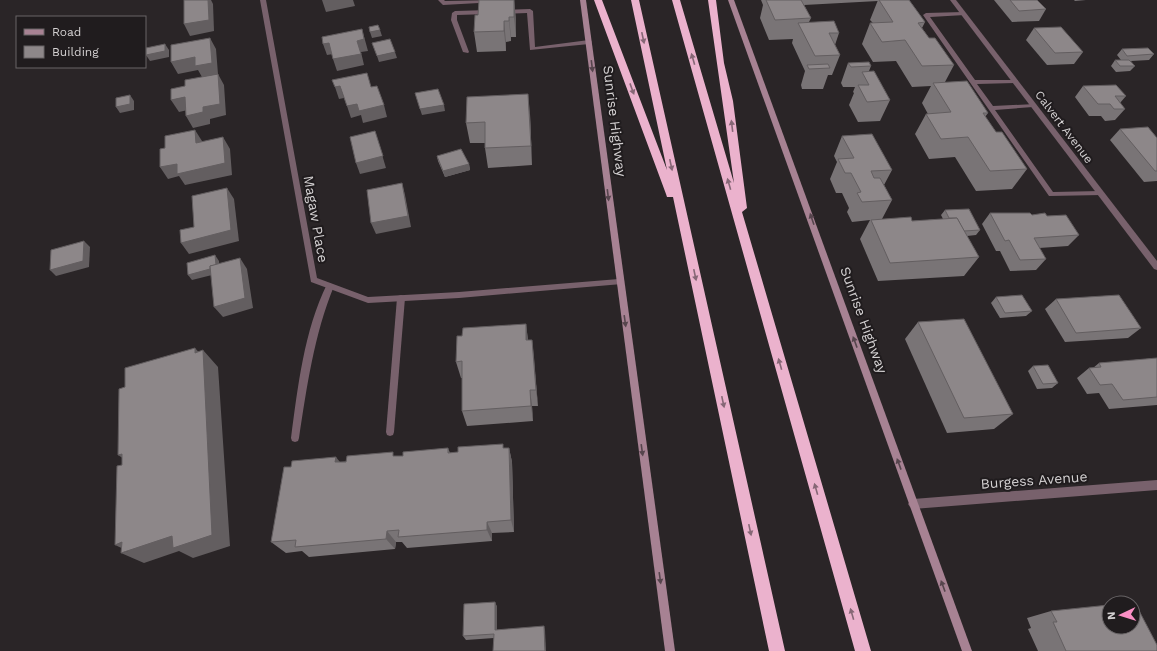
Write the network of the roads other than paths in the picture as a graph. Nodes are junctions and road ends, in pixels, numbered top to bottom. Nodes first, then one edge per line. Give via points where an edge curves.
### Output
1 (263, 0) edge
2 (441, 0) edge
3 (497, 0) edge
4 (583, 0) edge
5 (598, 0) edge
6 (635, 0) edge
7 (676, 0) edge
8 (712, 0) edge
9 (732, 0) edge
10 (953, 0) edge
11 (492, 12) edge
12 (500, 12) edge
13 (963, 14) junction
14 (589, 42) junction
15 (466, 52) dead end
16 (1015, 81) junction
17 (973, 82) junction
18 (1033, 105) junction
19 (990, 108) junction
20 (1100, 192) junction
21 (687, 237) junction
22 (747, 248) junction
23 (1157, 267) edge
24 (620, 282) junction
25 (330, 286) junction
26 (400, 298) junction
27 (390, 432) dead end
28 (295, 438) dead end
29 (1157, 485) edge
30 (913, 504) junction
31 (670, 651) edge
32 (777, 651) edge
33 (863, 651) edge
34 (966, 651) edge

1 - 25 street, Magaw Place via 314,280
2 - 3 street via 443,3
4 - 14 main road, Sunrise Highway
5 -> 21 highway
6 -> 21 highway
22 -> 7 highway
22 -> 8 highway
30 -> 9 main road, Sunrise Highway
10 - 13 street, Calvert Avenue
11 - 15 street via 454,13 454,20
12 - 14 street via 530,11 532,49
13 - 16 street, Calvert Avenue
13 - 17 street via 926,15
14 -> 24 main road, Sunrise Highway
16 - 17 street
16 - 18 street, Calvert Avenue
17 - 19 street
18 - 19 street
18 - 20 street, Calvert Avenue
19 - 20 street via 1051,194
20 - 23 street, Calvert Avenue
21 -> 32 highway
33 -> 22 highway
24 - 26 street, Magaw Place
24 -> 31 main road, Sunrise Highway
25 - 26 street, Magaw Place via 368,300
25 - 28 street via 318,313 309,349
26 - 27 street
29 - 30 street, Burgess Avenue
34 -> 30 main road, Sunrise Highway

